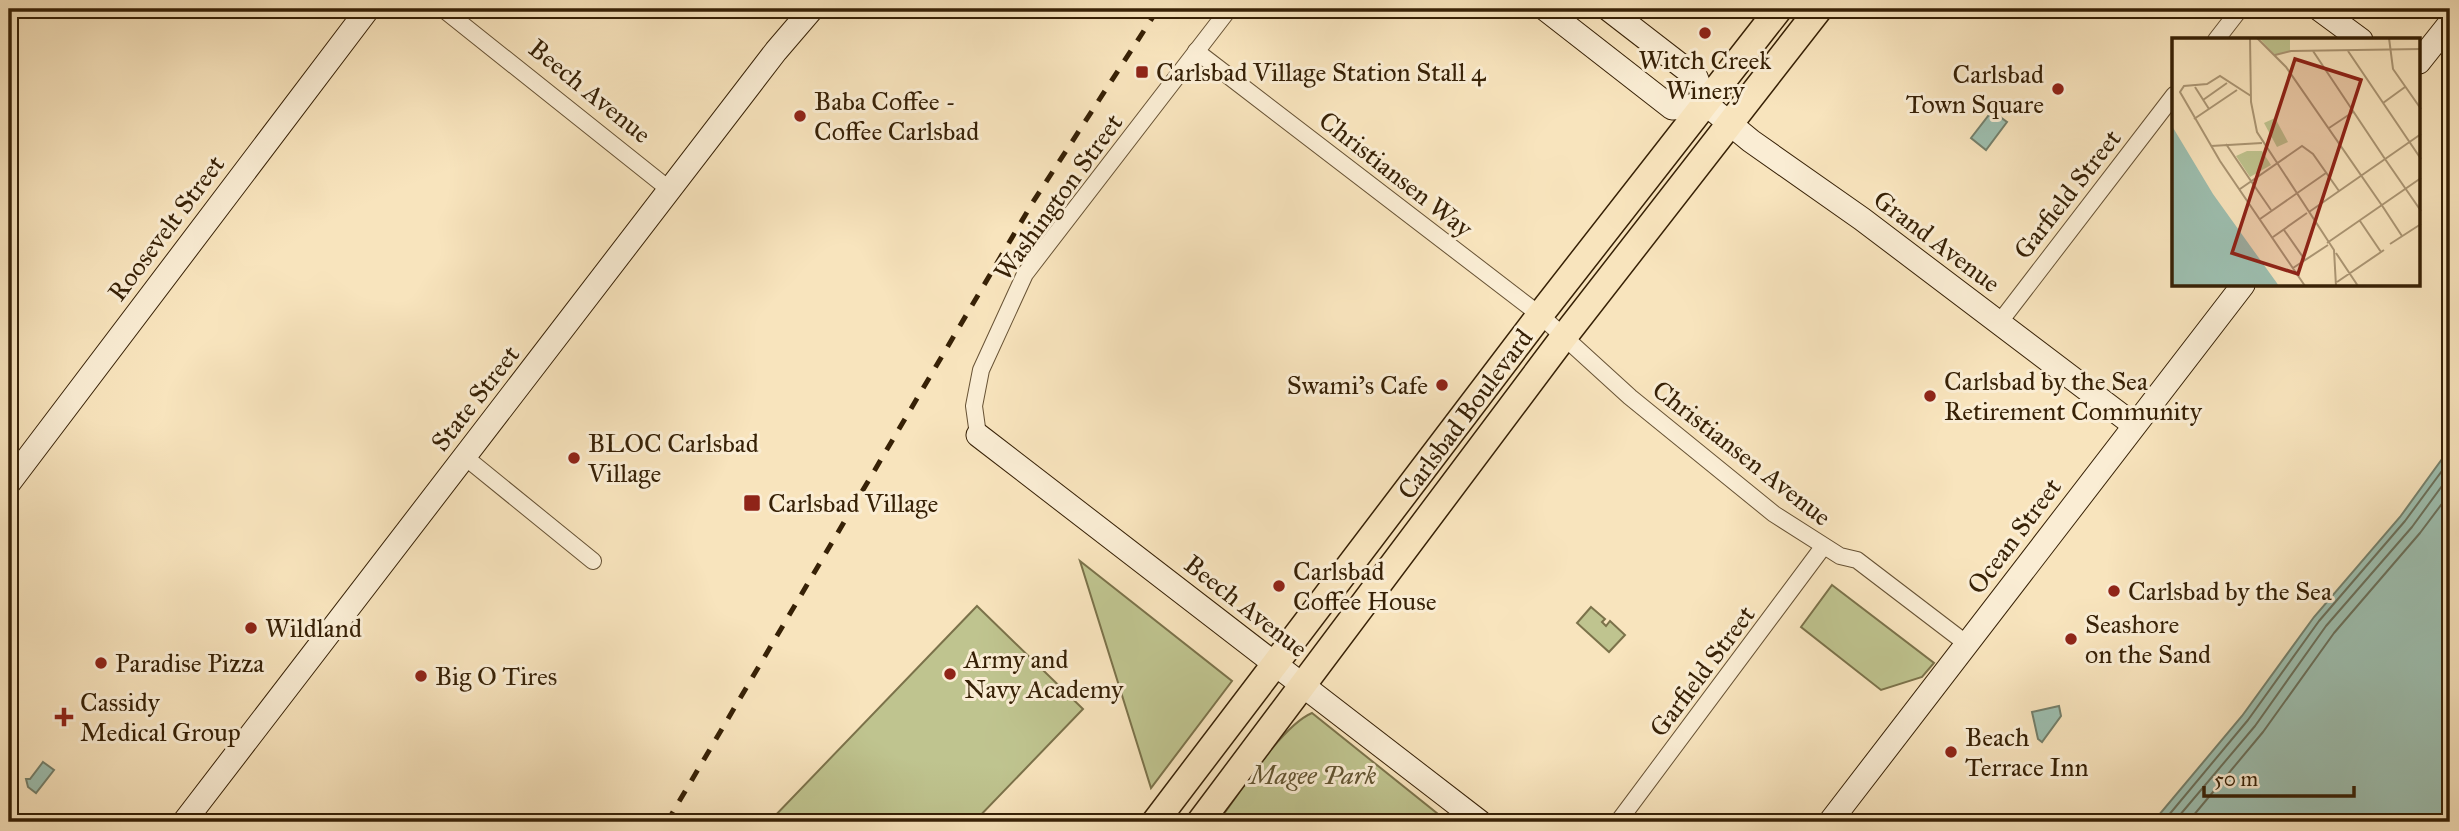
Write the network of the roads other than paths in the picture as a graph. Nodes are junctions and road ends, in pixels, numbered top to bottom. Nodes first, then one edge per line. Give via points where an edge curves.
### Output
1 (368, 9) edge
2 (443, 9) edge
3 (812, 9) edge
4 (1229, 9) edge
5 (1545, 9) edge
6 (1608, 9) edge
7 (1779, 9) edge
8 (1819, 9) edge
9 (2240, 9) edge
10 (2319, 9) edge
11 (2450, 23) edge
12 (2218, 38) edge
13 (2358, 38) edge
14 (1196, 51) junction
15 (2420, 61) edge
16 (2172, 98) edge
17 (1706, 104) junction
18 (1731, 124) junction
19 (670, 190) junction
20 (2242, 287) edge
21 (1540, 315) junction
22 (1999, 323) junction
23 (1563, 338) junction
24 (2134, 425) junction
25 (978, 435) joint
26 (465, 457) junction
27 (9, 483) edge
28 (1823, 547) junction
29 (593, 561) dead end
30 (1967, 644) junction
31 (1276, 665) junction
32 (1303, 686) junction
33 (184, 822) edge
34 (1155, 822) edge
35 (1200, 822) edge
36 (1480, 822) edge
37 (1619, 822) edge
38 (1830, 822) edge

1 - 27 street, Roosevelt Street
2 - 19 street, Beech Avenue
3 - 19 street, State Street
4 - 14 street, Washington Street
5 - 17 street via 1672,108
6 - 17 street, Grand Avenue via 1696,77
7 - 17 main road, Carlsbad Boulevard
8 - 18 main road, Carlsbad Boulevard
9 - 12 street
10 - 13 street
11 - 15 street
14 - 21 street, Christiansen Way
14 - 25 street, Washington Street via 1025,274 981,370 974,406
16 - 22 street, Garfield Street
17 - 18 street, Grand Avenue
17 - 21 main road, Carlsbad Boulevard
18 - 22 street, Grand Avenue
18 - 23 main road, Carlsbad Boulevard
19 - 26 street, State Street
20 - 24 street, Ocean Street
21 - 23 street, Christiansen Way
21 - 31 main road, Carlsbad Boulevard
22 - 24 street, Grand Avenue
23 - 28 street, Christiansen Avenue via 1774,514
23 - 32 main road, Carlsbad Boulevard
24 - 30 street, Ocean Street
25 - 31 street, Beech Avenue
26 - 29 street
26 - 33 street, State Street
28 - 30 street, Christiansen Avenue via 1857,560
28 - 37 street, Garfield Street
30 - 38 street, Ocean Street
31 - 32 street, Beech Avenue
31 - 34 main road, Carlsbad Boulevard
32 - 35 main road, Carlsbad Boulevard
32 - 36 street, Beech Avenue

